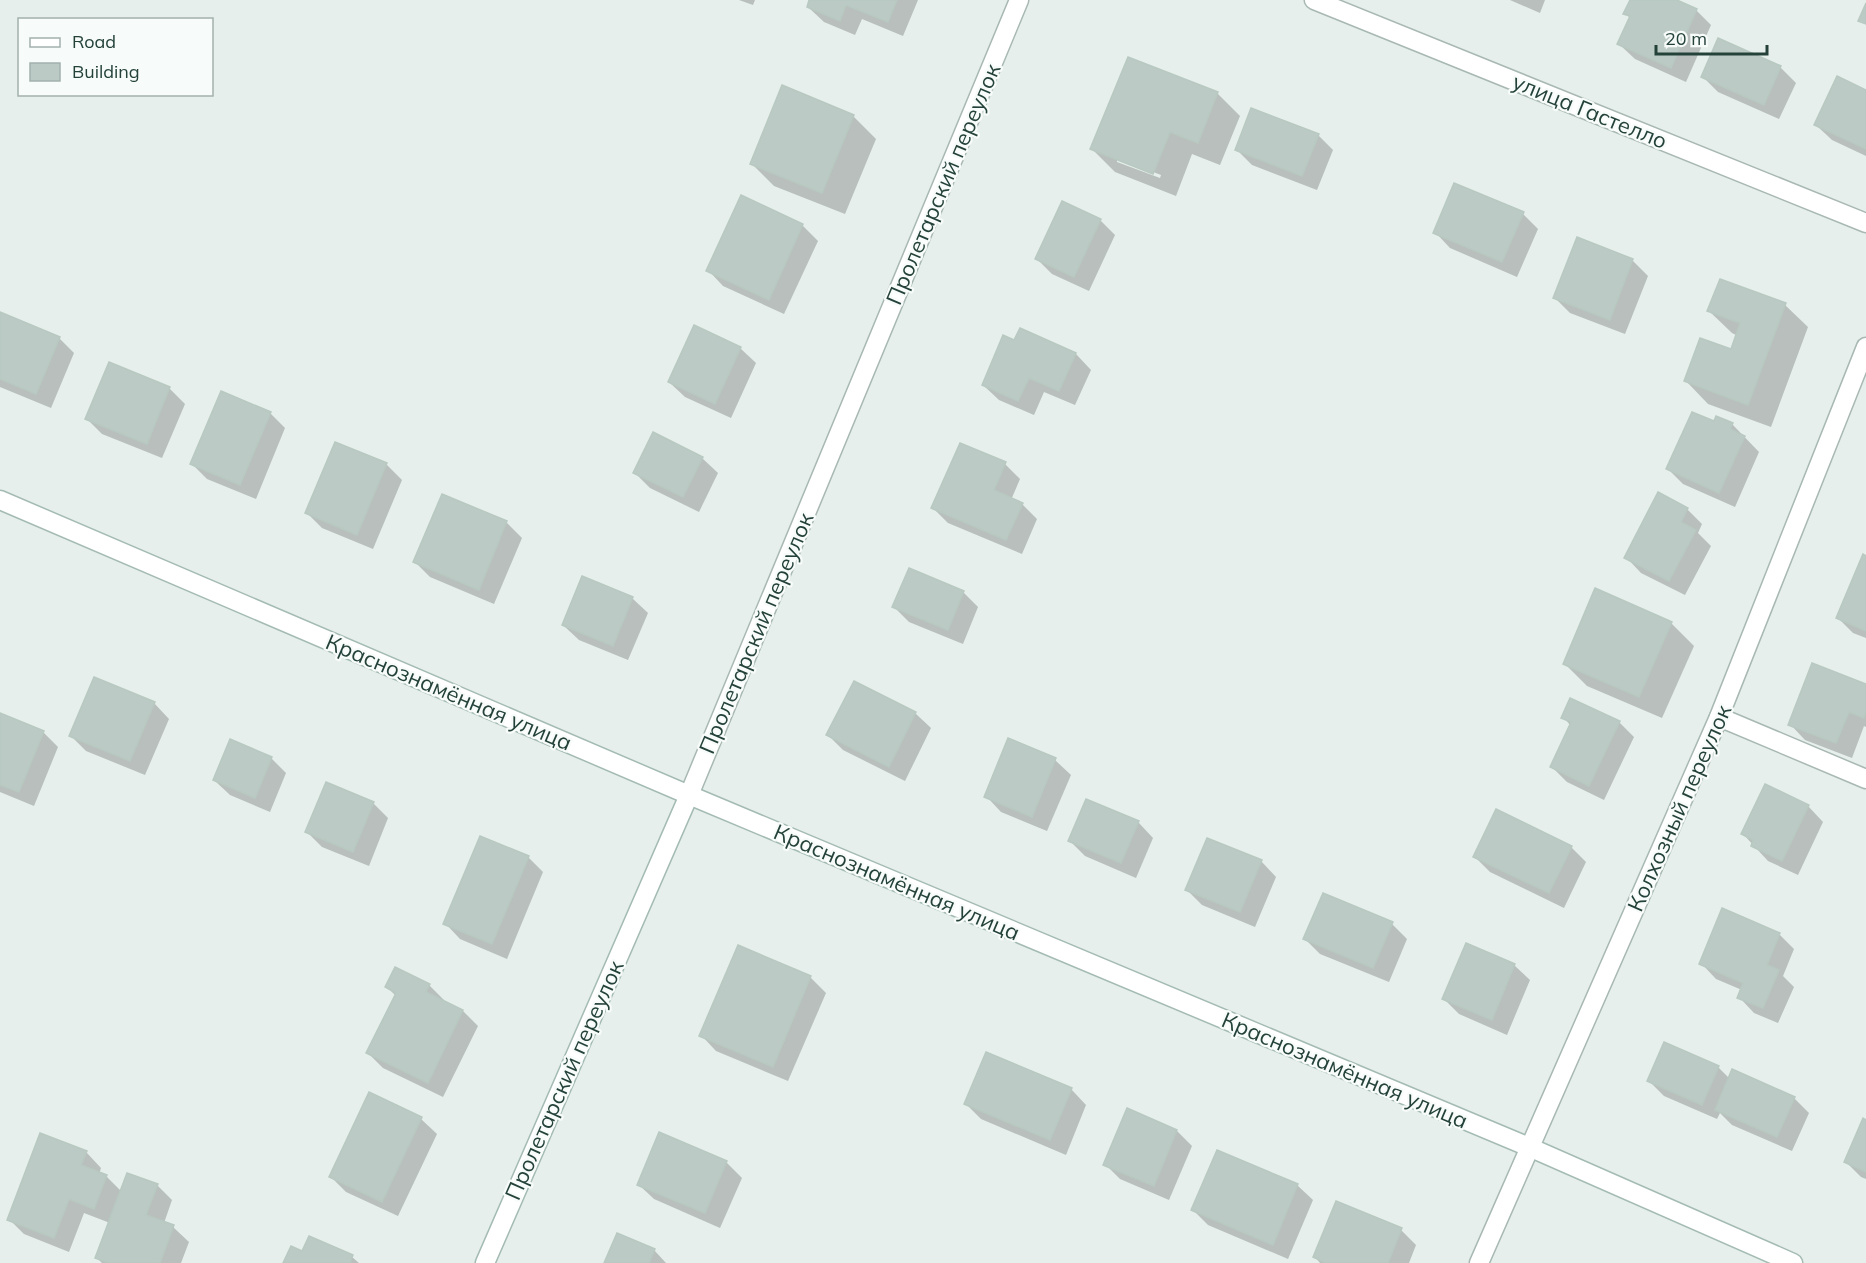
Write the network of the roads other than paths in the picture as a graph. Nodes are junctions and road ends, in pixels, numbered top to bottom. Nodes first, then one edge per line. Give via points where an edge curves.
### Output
1 (1019, 0) edge
2 (1314, 0) edge
3 (1866, 223) edge
4 (1866, 347) edge
5 (0, 500) edge
6 (1719, 717) junction
7 (1866, 779) edge
8 (689, 795) junction
9 (1529, 1147) junction
10 (484, 1263) edge
11 (1479, 1263) edge
12 (1793, 1263) edge

1 - 8 street, Пролетарский переулок
2 - 3 street, улица Гастелло
4 - 6 street, Колхозный переулок
5 - 8 street, Краснознамённая улица
6 - 7 street
6 - 9 street, Колхозный переулок
8 - 9 street, Краснознамённая улица
8 - 10 street, Пролетарский переулок
9 - 11 street, Колхозный переулок
9 - 12 street, Краснознамённая улица

